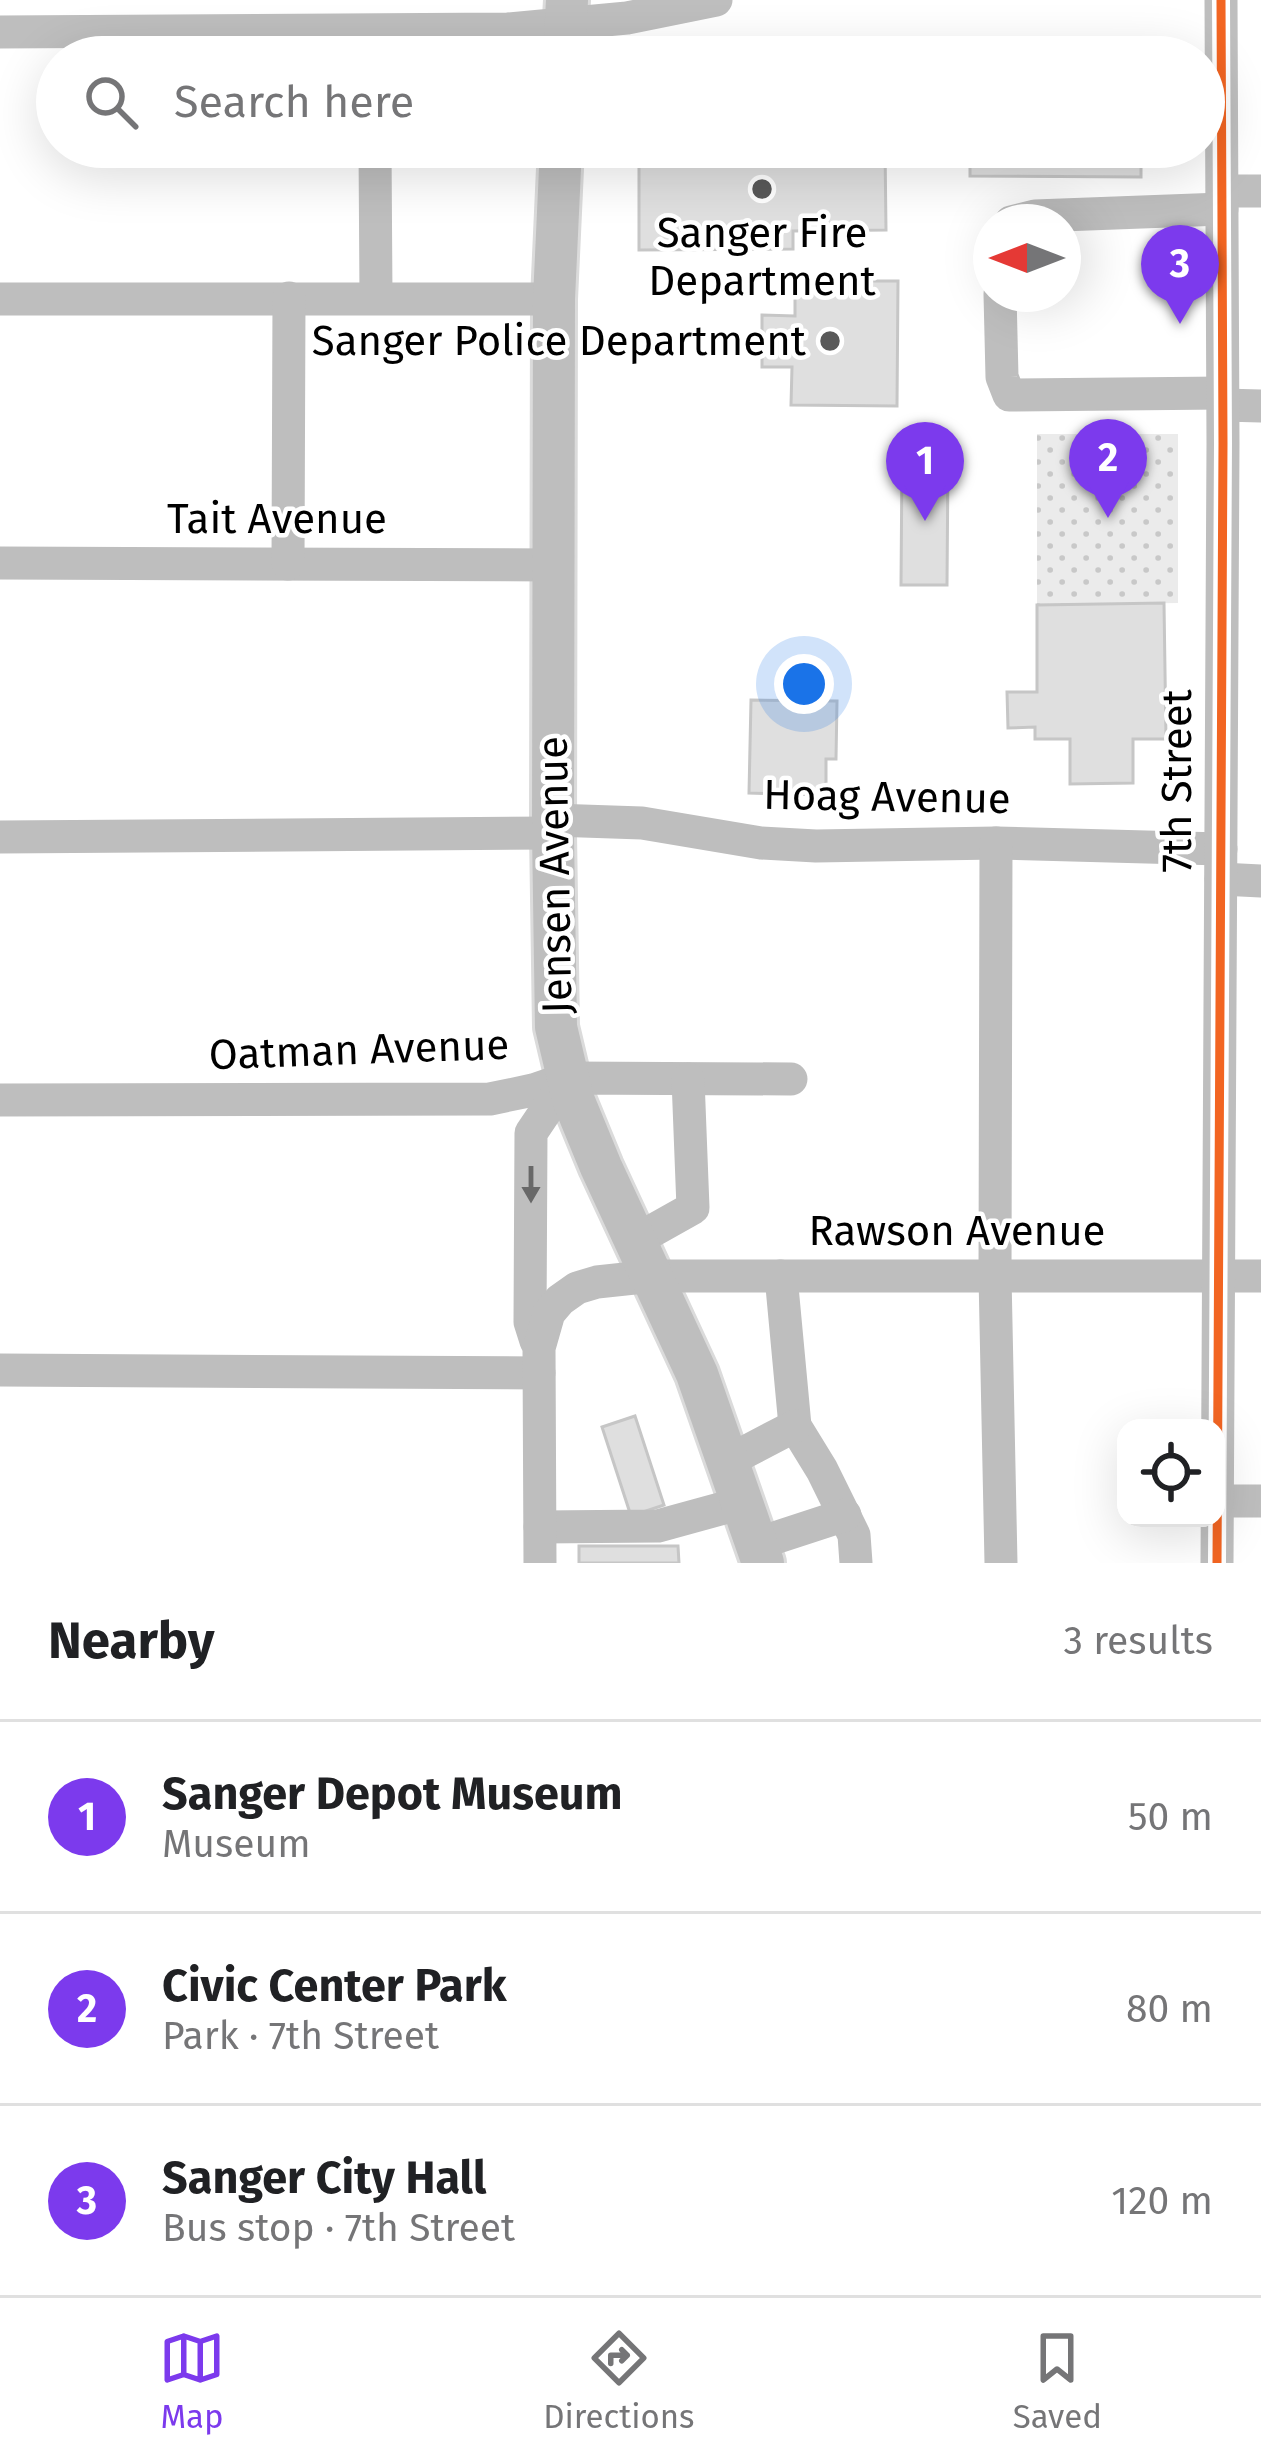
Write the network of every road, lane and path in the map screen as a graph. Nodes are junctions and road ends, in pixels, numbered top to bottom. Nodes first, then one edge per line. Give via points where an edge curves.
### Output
1 (716, 0) edge
2 (1221, 0) edge
3 (566, 27) edge
4 (0, 32) edge
5 (125, 36) edge
6 (464, 36) edge
7 (1221, 36) edge
8 (375, 168) edge
9 (560, 168) edge
10 (1223, 168) edge
11 (1261, 191) edge
12 (1223, 200) junction
13 (1081, 212) edge
14 (376, 297) junction
15 (289, 298) junction
16 (0, 299) edge
17 (554, 299) junction
18 (1000, 312) edge
19 (1223, 399) junction
20 (1261, 406) edge
21 (0, 563) edge
22 (288, 564) junction
23 (554, 566) junction
24 (553, 827) junction
25 (0, 837) edge
26 (996, 843) junction
27 (1221, 864) junction
28 (1261, 881) edge
29 (568, 1078) junction
30 (688, 1078) junction
31 (791, 1079) dead end
32 (0, 1100) edge
33 (644, 1258) junction
34 (781, 1276) junction
35 (995, 1276) junction
36 (1220, 1276) junction
37 (1261, 1276) edge
38 (539, 1361) junction
39 (0, 1370) edge
40 (1219, 1419) edge
41 (795, 1426) junction
42 (728, 1461) junction
43 (1225, 1501) edge
44 (1261, 1501) edge
45 (742, 1503) junction
46 (845, 1515) junction
47 (540, 1527) junction
48 (1218, 1527) edge
49 (759, 1553) edge
50 (540, 1563) edge
51 (856, 1563) edge
52 (1000, 1563) edge
53 (1217, 1563) edge

1 - 3 street
2 - 7 street, 7th Street
3 - 6 street
4 - 5 street
8 - 14 street
9 - 17 main road, Jensen Avenue
10 - 12 street, 7th Street
11 - 12 street
12 - 13 street
12 - 19 street, 7th Street
14 - 15 street
14 - 17 street
15 - 16 street
15 - 22 street
17 - 23 main road, Jensen Avenue
18 - 19 street via 1009,394
19 - 20 street
19 - 27 street, 7th Street
21 - 22 street, Tait Avenue
22 - 23 street, Tait Avenue
23 - 24 main road, Jensen Avenue
24 - 25 street, Hoag Avenue
24 - 26 street, Hoag Avenue via 642,823 816,845
24 - 29 main road, Jensen Avenue via 553,1001
26 - 27 street, Hoag Avenue
26 - 35 street
27 - 28 street, Hoag Avenue
27 - 36 street, 7th Street
29 - 30 street, Oatman Avenue
29 - 32 street, Oatman Avenue via 490,1100
29 - 33 main road, Jensen Avenue
29 -> 38 street via 531,1133 530,1322
30 - 31 street, Oatman Avenue
30 - 33 street via 693,1208
33 - 34 street, Rawson Avenue
33 - 38 street, Rawson Avenue via 577,1288 549,1313
33 - 42 main road, Jensen Avenue
34 - 35 street, Rawson Avenue
34 - 41 street
35 - 36 street, Rawson Avenue
35 - 52 street
36 - 37 street, Rawson Avenue
36 - 40 street, 7th Street
38 - 39 street
38 - 47 street
41 - 42 street
41 - 46 street
42 - 45 main road, Jensen Avenue
43 - 44 street
45 - 47 street via 658,1526
45 - 49 main road, Jensen Avenue
46 - 49 street
46 - 51 street
47 - 50 street
48 - 53 street, 7th Street

